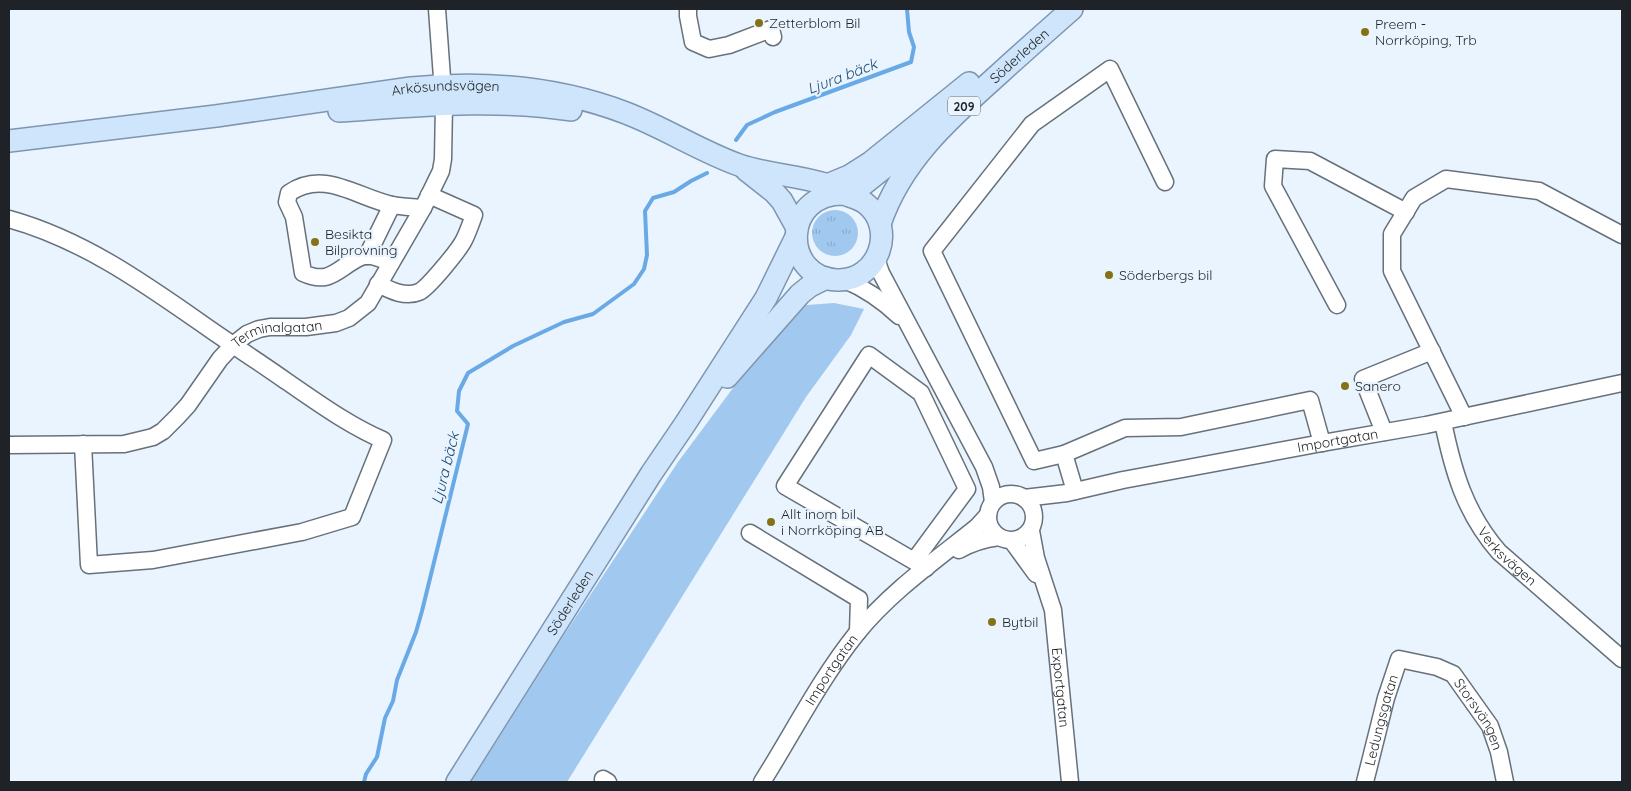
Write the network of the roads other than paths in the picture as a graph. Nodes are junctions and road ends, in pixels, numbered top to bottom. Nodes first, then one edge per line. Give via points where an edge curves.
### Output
1 (437, 9) edge
2 (688, 9) edge
3 (1053, 9) edge
4 (1072, 9) edge
5 (773, 37) dead end
6 (444, 95) junction
7 (9, 140) edge
8 (740, 165) junction
9 (1165, 182) dead end
10 (841, 191) junction
11 (426, 202) junction
12 (392, 205) junction
13 (1406, 212) junction
14 (9, 219) edge
15 (880, 224) junction
16 (796, 233) junction
17 (1622, 235) edge
18 (367, 256) junction
19 (876, 259) junction
20 (391, 263) junction
21 (827, 276) junction
22 (378, 284) junction
23 (1338, 305) dead end
24 (908, 324) junction
25 (233, 345) junction
26 (1432, 351) junction
27 (1614, 385) edge
28 (1464, 417) junction
29 (1442, 422) junction
30 (685, 424) junction
31 (1384, 432) junction
32 (1322, 443) junction
33 (84, 444) junction
34 (9, 445) edge
35 (1064, 454) junction
36 (984, 468) junction
37 (1071, 492) junction
38 (1017, 496) junction
39 (991, 509) junction
40 (1033, 524) junction
41 (750, 533) dead end
42 (1006, 539) junction
43 (920, 567) junction
44 (1048, 593) junction
45 (858, 632) junction
46 (1399, 659) joint
47 (1622, 659) edge
48 (457, 782) edge
49 (762, 782) edge
50 (1070, 782) edge
51 (1365, 782) edge
52 (1505, 782) edge

1 - 6 street, Terminalgatan
2 - 5 street via 693,42 709,48 729,45 771,29
3 - 10 main road, Söderleden / 209 via 970,83 894,160
4 - 15 main road, Söderleden / 209 via 931,139 902,176
6 - 7 main road, Arkösundsvägen via 216,116
6 - 8 main road, Arkösundsvägen via 544,106 614,119 668,133
6 - 11 street, Terminalgatan via 442,165
8 - 10 main road, Arkösundsvägen
8 - 16 main road, Arkösundsvägen via 782,201
9 - 35 street via 1110,69 1032,124 932,251 1034,461
10 - 15 main road via 865,203
10 - 16 main road via 818,199 804,211
11 - 12 street
11 - 20 street, Terminalgatan
11 - 22 street via 474,215 464,241 430,284 418,293 396,293
12 - 18 street
12 - 18 street via 334,184 314,183 299,186 289,193 287,202 294,217 303,273 314,278 334,275
13 - 17 street via 1414,198 1446,179 1540,191
13 - 23 street via 1310,161 1275,159 1273,186
13 - 26 street via 1392,234 1392,271
14 - 25 street via 98,255 139,279
15 - 19 main road via 882,242
16 - 21 main road via 803,261
16 - 30 main road, Söderleden via 766,298
18 - 20 street
19 - 21 main road via 863,273
19 - 24 street
20 - 22 street, Terminalgatan
21 - 24 street via 875,295
21 - 30 main road, Söderleden via 799,278 778,300 718,388
22 - 25 street, Terminalgatan via 368,303 342,320 322,326 259,329
24 - 36 street
25 - 33 street, Terminalgatan via 188,405 153,437 124,444
25 - 33 street via 309,397 383,440 352,517 302,532 152,560 89,565
26 - 28 street
26 - 31 street via 1363,379
27 - 28 street, Importgatan
28 - 29 street, Importgatan
29 - 31 street, Importgatan
29 - 47 street, Verksvägen via 1464,498 1486,537
30 - 48 main road, Söderleden
31 - 32 street, Importgatan
32 - 35 street via 1310,400 1181,427 1125,428
32 - 37 street, Importgatan
33 - 34 street, Terminalgatan
35 - 37 street
36 - 38 street
36 - 39 street via 991,488
37 - 38 street, Importgatan
37 - 40 street, Importgatan via 1047,507
38 - 39 street via 1000,497
38 - 40 street via 1032,507
39 - 42 street via 990,528
39 - 43 street, Importgatan via 977,527
40 - 42 street via 1020,539
40 - 44 street, Exportgatan via 1032,543
41 - 45 street via 859,599
42 - 43 street, Importgatan via 986,538
42 - 44 street, Exportgatan via 1028,562
43 - 43 street via 785,486 869,355 921,393 967,489
43 - 45 street, Importgatan
44 - 50 street, Exportgatan via 1053,610
45 - 49 street, Importgatan via 836,660
46 - 51 street, Ledungsgatan
46 - 52 street, Storsvängen via 1453,674 1490,726

